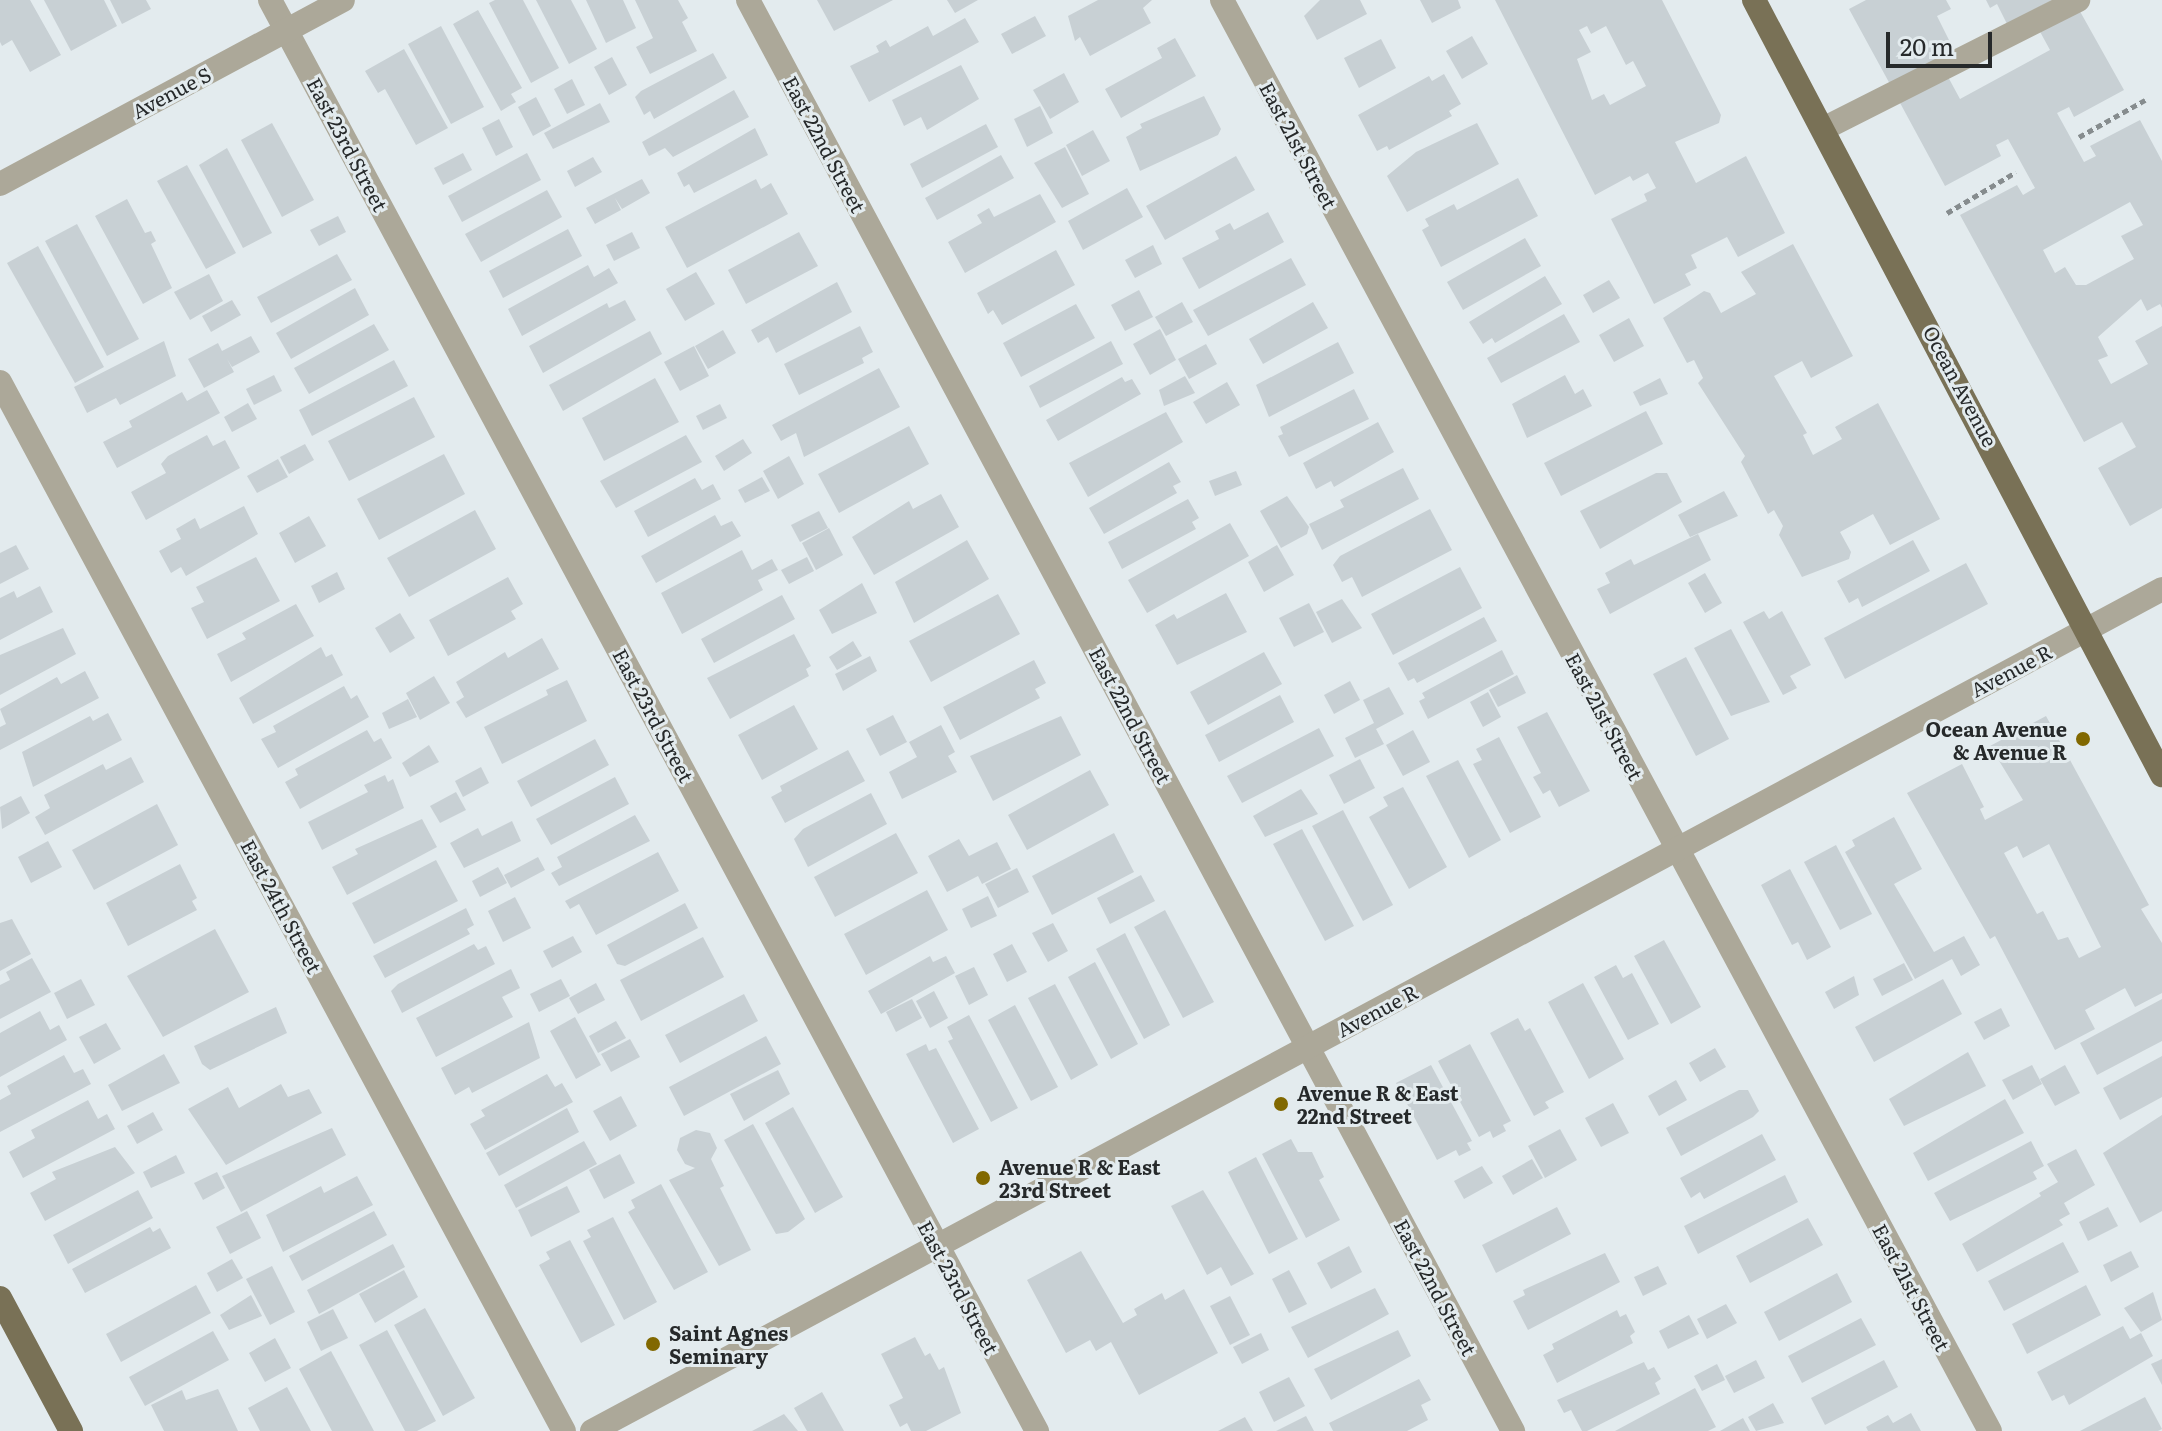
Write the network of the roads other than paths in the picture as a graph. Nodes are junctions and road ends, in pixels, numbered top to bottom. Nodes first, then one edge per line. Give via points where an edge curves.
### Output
1 (270, 0) edge
2 (343, 0) edge
3 (748, 0) edge
4 (1222, 0) edge
5 (1754, 0) edge
6 (2078, 0) edge
7 (287, 30) junction
8 (1823, 129) junction
9 (0, 184) edge
10 (0, 382) edge
11 (2162, 589) edge
12 (2087, 629) junction
13 (2162, 775) edge
14 (1677, 849) junction
15 (1307, 1047) junction
16 (937, 1246) junction
17 (0, 1298) edge
18 (71, 1431) edge
19 (564, 1431) edge
20 (592, 1431) edge
21 (1037, 1431) edge
22 (1513, 1431) edge
23 (1990, 1431) edge

1 - 7 street, East 23rd Street
2 - 7 street, Avenue S
3 - 15 street, East 22nd Street
4 - 14 street, East 21st Street
5 - 8 main road, Ocean Avenue
6 - 8 street
7 - 9 street, Avenue S
7 - 16 street, East 23rd Street
8 - 12 main road, Ocean Avenue
10 - 19 street, East 24th Street
11 - 12 street, Avenue R
12 - 13 main road, Ocean Avenue
12 - 14 street, Avenue R
14 - 15 street, Avenue R
14 - 23 street, East 21st Street
15 - 16 street, Avenue R
15 - 22 street, East 22nd Street
16 - 20 street, Avenue R
16 - 21 street, East 23rd Street
17 - 18 main road

